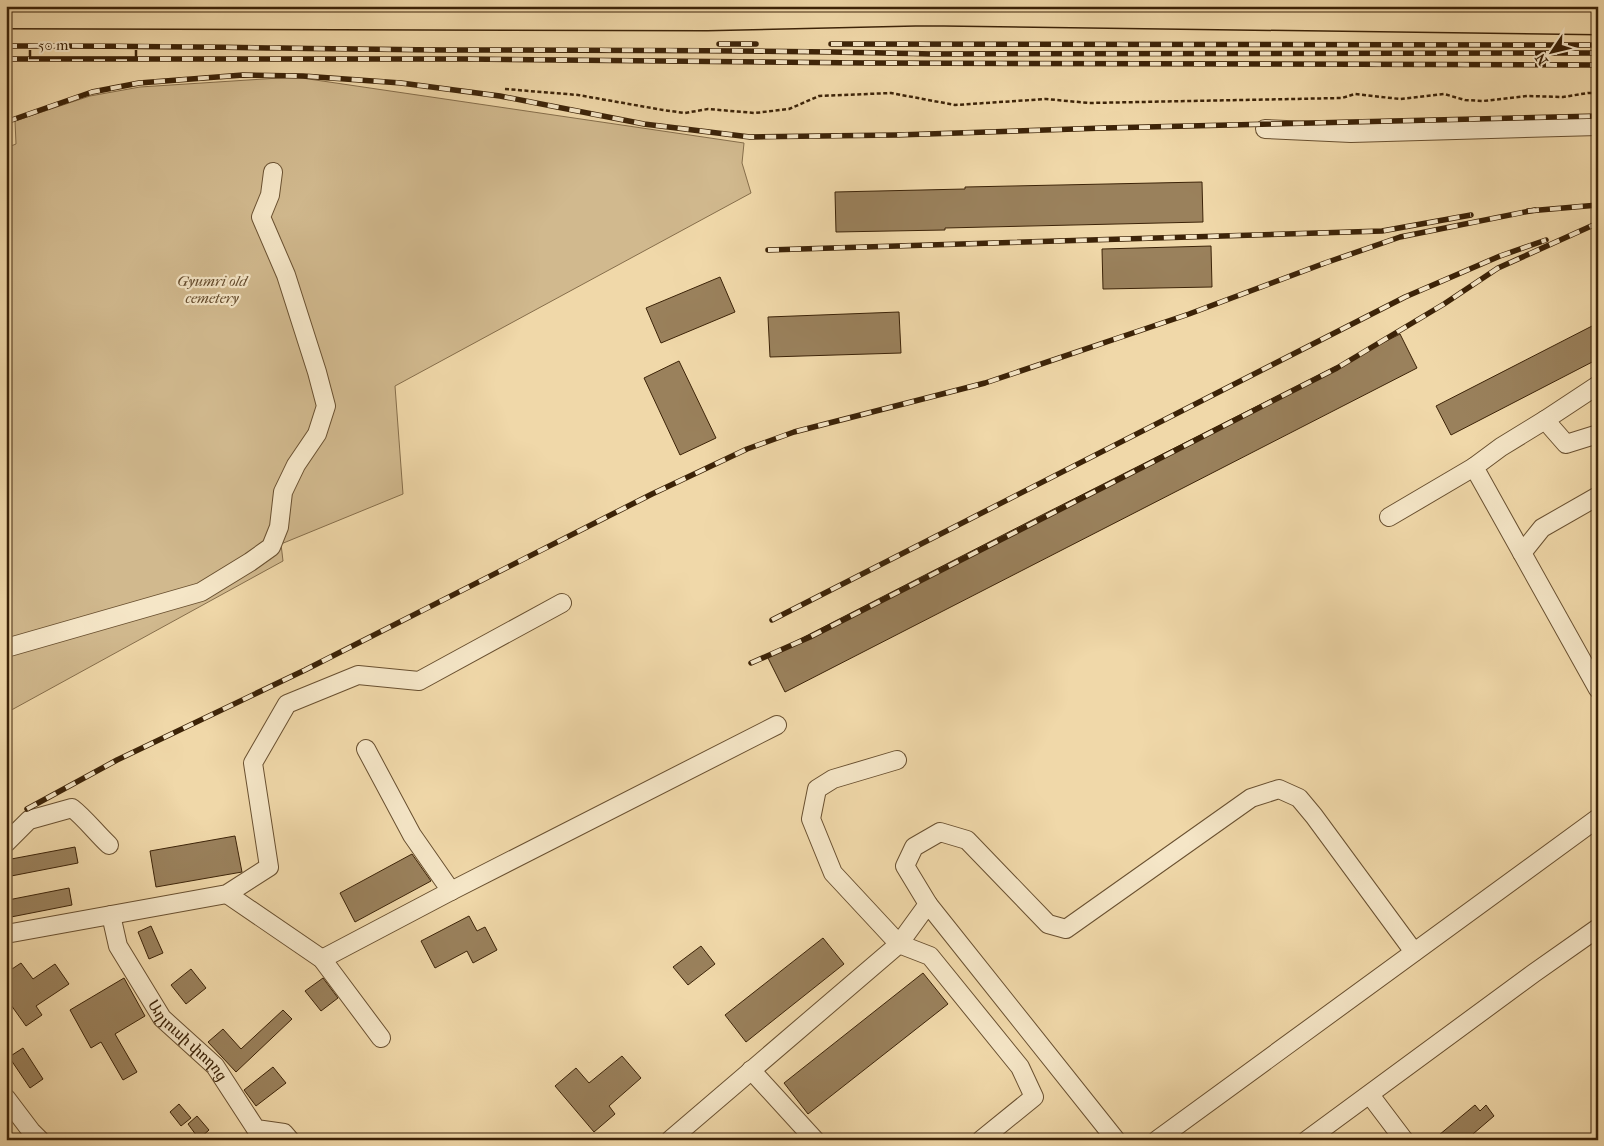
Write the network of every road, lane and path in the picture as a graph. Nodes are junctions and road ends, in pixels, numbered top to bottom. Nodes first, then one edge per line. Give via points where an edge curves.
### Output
1 (926, 9) edge
2 (1072, 10) edge
3 (104, 11) edge
4 (447, 11) edge
5 (1563, 14) edge
6 (6, 15) edge
7 (1598, 21) edge
8 (505, 89) dead end
9 (1598, 94) edge
10 (1598, 126) edge
11 (1265, 129) dead end
12 (273, 172) dead end
13 (1598, 385) edge
14 (1545, 420) junction
15 (1598, 434) edge
16 (1474, 467) junction
17 (1598, 496) edge
18 (1388, 517) dead end
19 (1522, 553) junction
20 (562, 603) dead end
21 (6, 648) edge
22 (1598, 689) edge
23 (777, 725) dead end
24 (366, 749) dead end
25 (897, 760) dead end
26 (1598, 818) edge
27 (6, 843) edge
28 (109, 845) dead end
29 (451, 891) junction
30 (227, 894) junction
31 (928, 904) junction
32 (111, 915) junction
33 (1598, 928) edge
34 (6, 934) edge
35 (899, 944) junction
36 (1414, 952) junction
37 (322, 960) junction
38 (381, 1038) dead end
39 (751, 1070) junction
40 (1370, 1094) junction
41 (6, 1098) edge
42 (32, 1137) edge
43 (290, 1140) edge
44 (670, 1140) edge
45 (815, 1140) edge
46 (981, 1140) edge
47 (1116, 1140) edge
48 (1157, 1140) edge
49 (1307, 1140) edge
50 (1404, 1140) edge

1 - 2 highway
1 - 4 highway via 707,17
2 - 5 highway
3 - 4 highway
3 - 6 highway
5 - 7 highway
8 - 9 path via 578,95 663,110 755,113 790,109 819,96 891,93 955,105 1046,99 1098,103 1342,98 1356,94 1400,99 1444,94 1483,101
10 - 11 street via 1351,132
12 - 21 street via 270,195 261,217 286,275 326,406 317,434 283,492 279,527 271,547 201,592
13 - 14 street
14 - 15 street via 1566,444
14 - 16 street
16 - 18 street
16 - 19 street
17 - 19 street via 1542,528
19 - 22 street
20 - 30 street via 419,681 358,675 287,704 254,763 269,867
23 - 29 street
24 - 29 street via 412,835
25 - 35 street via 833,779 817,789 811,819 833,873
26 - 36 street
27 - 28 street via 29,820 72,808
29 - 37 street
30 - 32 street
30 - 37 street
31 - 35 street
31 - 36 street via 905,866 914,847 940,832 967,840 1048,924 1066,929 1251,798 1279,789 1299,798 1314,816
31 - 47 street
32 - 34 street
32 - 43 street, Աղյուսի փողոց via 118,946 162,1018 214,1066 256,1129 284,1133
33 - 40 street
35 - 39 street
35 - 46 street via 930,956 1020,1067 1034,1097
36 - 48 street
37 - 38 street
39 - 44 street
39 - 45 street
40 - 49 street
40 - 50 street
41 - 42 street

